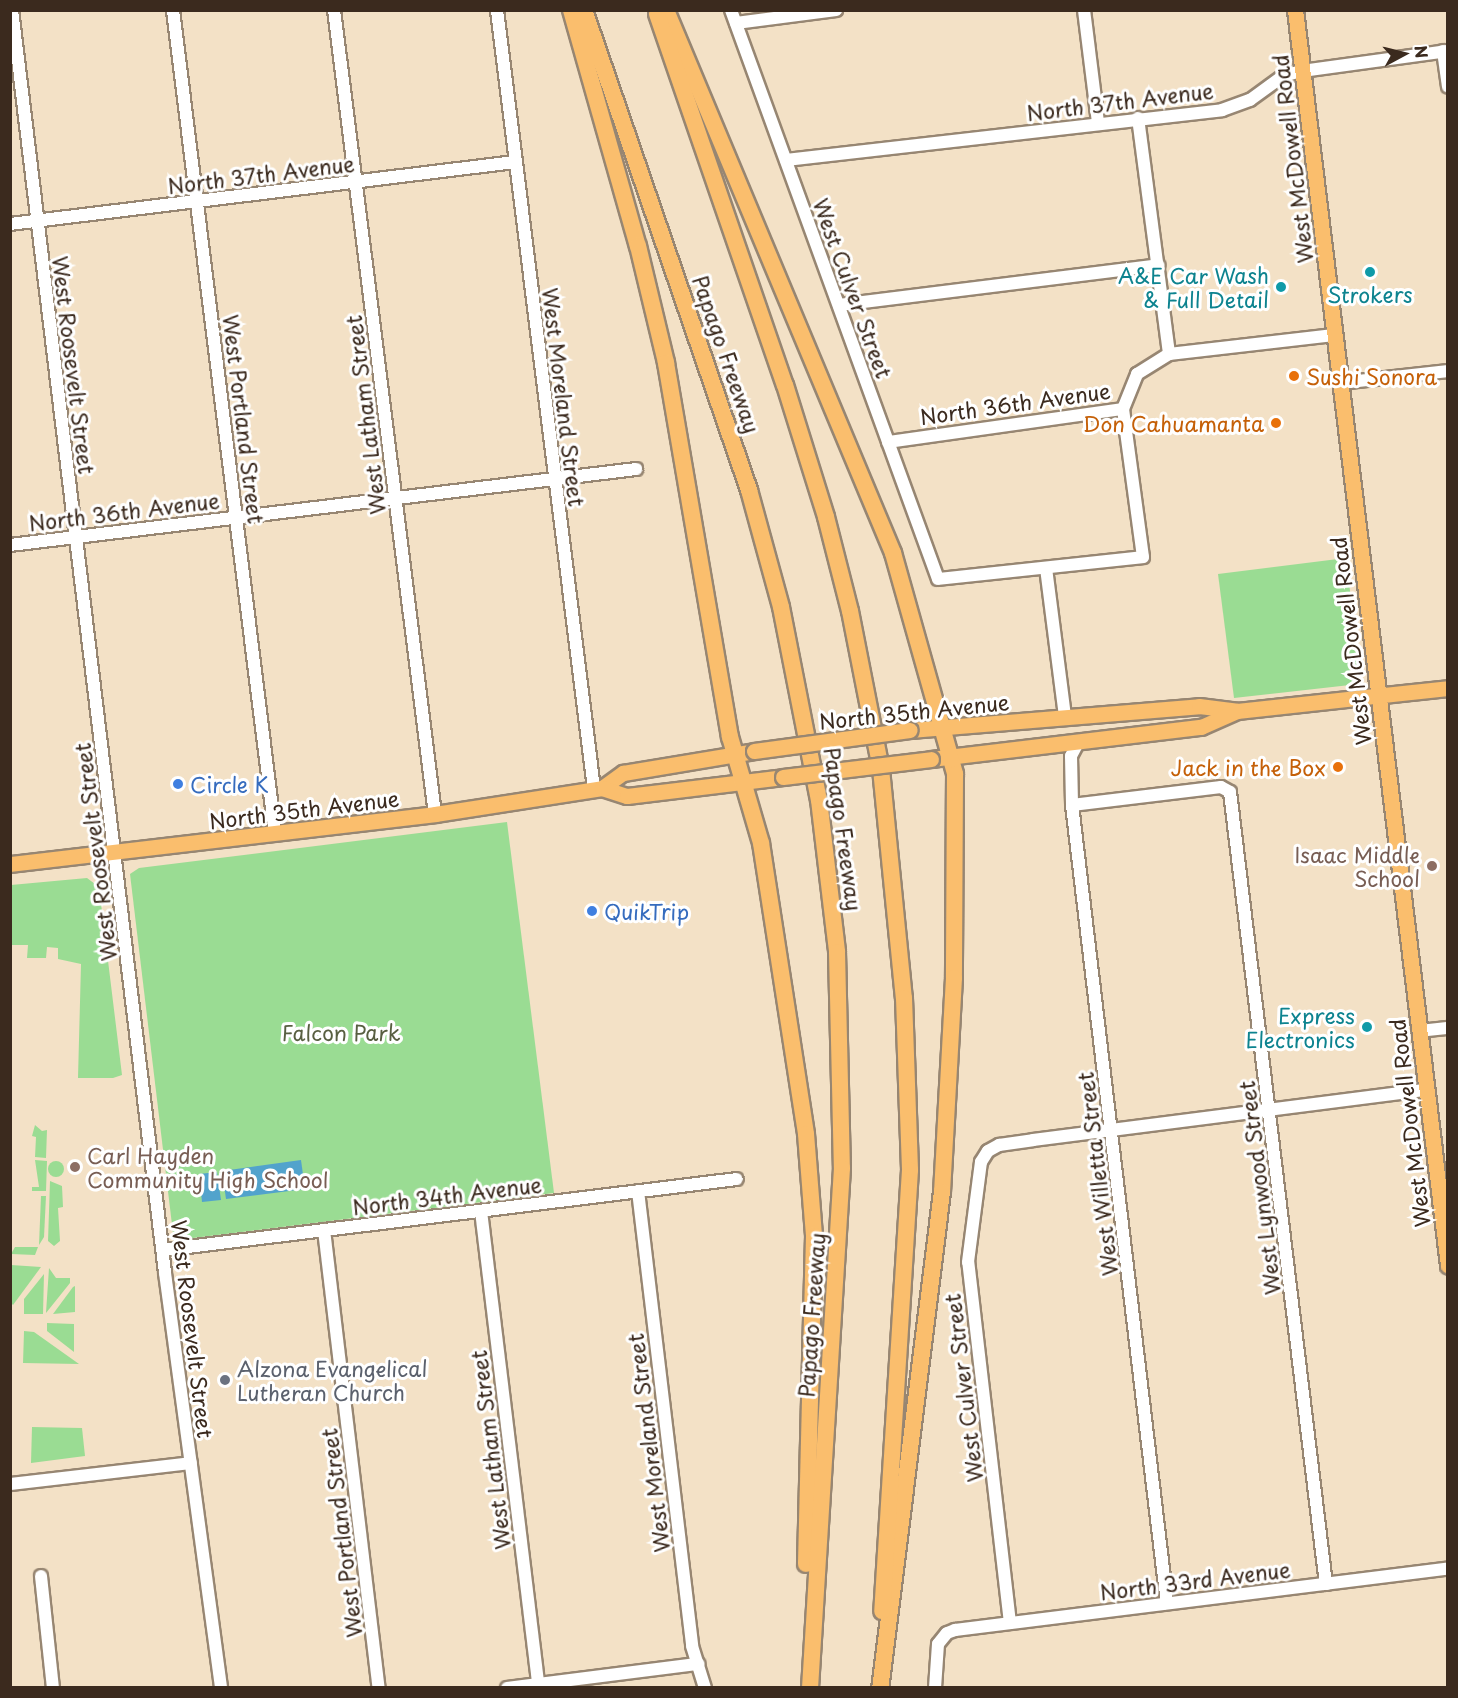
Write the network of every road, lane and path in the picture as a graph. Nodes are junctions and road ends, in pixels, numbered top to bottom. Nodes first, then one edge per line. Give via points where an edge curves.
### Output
1 (12, 10) edge
2 (173, 10) edge
3 (334, 10) edge
4 (497, 10) edge
5 (571, 10) edge
6 (584, 10) edge
7 (656, 10) edge
8 (666, 10) edge
9 (732, 10) edge
10 (836, 10) edge
11 (1084, 10) edge
12 (1295, 10) edge
13 (736, 23) junction
14 (1445, 51) edge
15 (1302, 71) junction
16 (1448, 87) edge
17 (1138, 118) junction
18 (1098, 123) junction
19 (786, 160) junction
20 (515, 162) junction
21 (357, 182) junction
22 (197, 201) junction
23 (36, 221) junction
24 (10, 224) edge
25 (1159, 265) junction
26 (839, 305) junction
27 (1334, 334) junction
28 (1169, 354) junction
29 (1448, 371) edge
30 (1340, 383) junction
31 (1123, 409) junction
32 (888, 441) junction
33 (636, 469) dead end
34 (555, 480) junction
35 (395, 498) junction
36 (236, 518) junction
37 (76, 538) junction
38 (10, 544) edge
39 (1046, 568) junction
40 (1448, 688) edge
41 (1378, 696) junction
42 (1237, 711) junction
43 (1065, 717) junction
44 (935, 726) junction
45 (1079, 741) junction
46 (735, 753) junction
47 (951, 756) junction
48 (753, 780) junction
49 (598, 789) junction
50 (1072, 805) junction
51 (435, 814) junction
52 (275, 833) junction
53 (115, 852) junction
54 (10, 864) edge
55 (1448, 1028) edge
56 (1419, 1031) junction
57 (1426, 1090) junction
58 (1269, 1109) junction
59 (1111, 1130) junction
60 (737, 1179) dead end
61 (638, 1191) junction
62 (481, 1211) junction
63 (324, 1230) junction
64 (163, 1250) junction
65 (1448, 1266) edge
66 (191, 1463) junction
67 (10, 1484) edge
68 (1448, 1569) edge
69 (41, 1576) dead end
70 (1326, 1584) junction
71 (1167, 1603) junction
72 (1010, 1623) junction
73 (698, 1664) junction
74 (538, 1684) junction
75 (53, 1688) edge
76 (221, 1688) edge
77 (379, 1688) edge
78 (507, 1688) edge
79 (705, 1688) edge
80 (809, 1688) edge
81 (879, 1688) edge
82 (935, 1688) edge

1 - 23 street, West Roosevelt Street
2 - 22 street, West Portland Street
3 - 21 street, West Latham Street
4 - 20 street, West Moreland Street
5 - 46 highway via 666,363
6 - 80 highway, Papago Freeway via 762,532 800,694 826,847 841,1024 842,1168
7 - 81 highway, Papago Freeway via 786,385 826,517 852,622 882,780 904,998 910,1170 890,1440
8 - 44 highway via 893,553
9 - 13 street, West Culver Street
10 - 13 street
11 - 18 street
12 - 15 main road, West McDowell Road
13 - 19 street, West Culver Street
14 - 15 street, North 37th Avenue
14 - 16 street
15 - 17 street, North 37th Avenue via 1283,76 1260,95 1237,106
15 - 27 main road, West McDowell Road
17 - 18 street, North 37th Avenue
17 - 25 street
18 - 19 street, North 37th Avenue
19 - 26 street, West Culver Street
20 - 21 street, North 37th Avenue
20 - 34 street, West Moreland Street
21 - 22 street, North 37th Avenue
21 - 35 street, West Latham Street
22 - 23 street, North 37th Avenue
22 - 36 street, West Portland Street
23 - 24 street, North 37th Avenue
23 - 37 street, West Roosevelt Street
25 - 26 street
25 - 28 street
26 - 32 street, West Culver Street
27 - 28 street, North 36th Avenue
27 - 30 main road, West McDowell Road
28 - 31 street, North 36th Avenue via 1137,374
29 - 30 street
30 - 41 main road, West McDowell Road
31 - 32 street, North 36th Avenue
31 - 39 street via 1143,557
32 - 39 street, West Culver Street via 938,579
33 - 34 street, North 36th Avenue
34 - 35 street, North 36th Avenue
34 - 49 street, West Moreland Street
35 - 36 street, North 36th Avenue
35 - 51 street, West Latham Street
36 - 37 street, North 36th Avenue
36 - 52 street, West Portland Street
37 - 38 street, North 36th Avenue
37 - 53 street, West Roosevelt Street
39 - 43 street
40 - 41 main road, North 35th Avenue
41 - 42 main road, North 35th Avenue
41 - 56 main road, West McDowell Road
42 - 43 main road, North 35th Avenue via 1199,706
42 - 45 main road, North 35th Avenue via 1201,727
43 - 44 main road, North 35th Avenue
44 - 46 main road, North 35th Avenue, bridge
44 - 47 highway
45 - 47 main road, North 35th Avenue
45 - 50 street, West Willetta Street via 1071,756
46 - 48 highway
46 - 49 main road, North 35th Avenue via 623,773
47 - 48 main road, North 35th Avenue, bridge
47 - 81 highway via 955,774 954,978 945,1162 901,1541
48 - 49 main road, North 35th Avenue via 627,796
48 - 80 highway via 810,1175 814,1293 806,1546
49 - 51 main road, North 35th Avenue
50 - 58 street, West Lynwood Street via 1227,788
50 - 59 street, West Willetta Street
51 - 52 main road, North 35th Avenue
52 - 53 main road, North 35th Avenue
53 - 54 main road, North 35th Avenue
53 - 64 street, West Roosevelt Street
55 - 56 street
56 - 57 main road, West McDowell Road
57 - 58 street
57 - 65 main road, West McDowell Road
58 - 59 street
58 - 70 street, West Lynwood Street
59 - 71 street, West Willetta Street
59 - 72 street, West Culver Street via 999,1145 988,1151 981,1162 968,1262
60 - 61 street, North 34th Avenue
61 - 62 street, North 34th Avenue
61 - 73 street, West Moreland Street via 692,1646
62 - 63 street, North 34th Avenue
62 - 74 street, West Latham Street
63 - 64 street, North 34th Avenue
63 - 77 street, West Portland Street
64 - 66 street, West Roosevelt Street
66 - 67 street
66 - 76 street, West Roosevelt Street
68 - 70 street, North 33rd Avenue
69 - 75 street
70 - 71 street, North 33rd Avenue
71 - 72 street, North 33rd Avenue
72 - 82 street, North 33rd Avenue via 947,1632 938,1644
73 - 74 street
73 - 79 street, West Moreland Street
74 - 78 street

